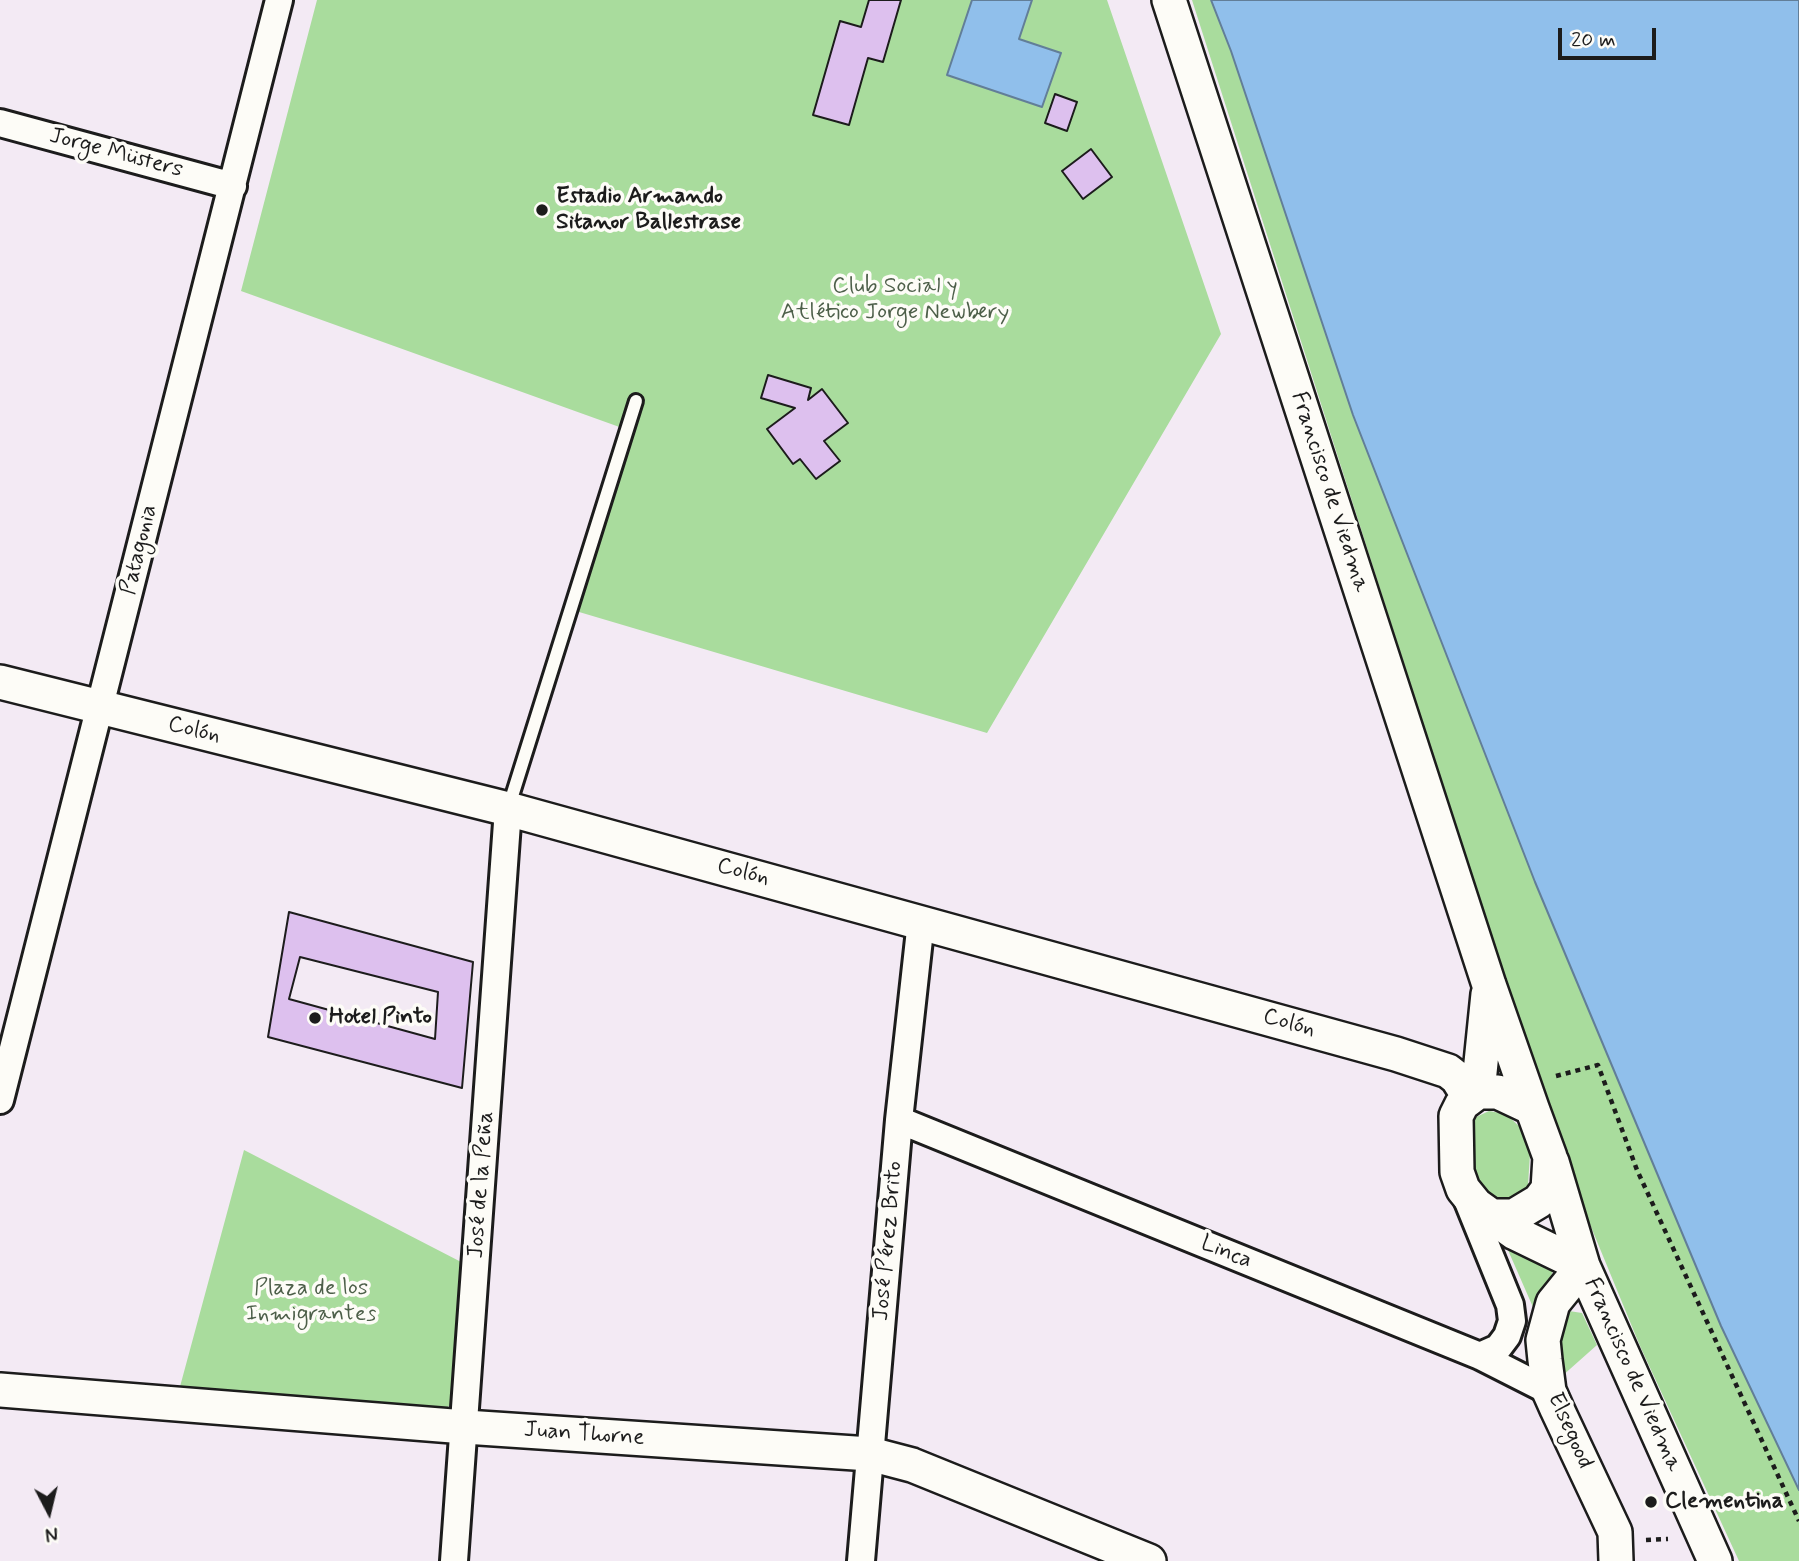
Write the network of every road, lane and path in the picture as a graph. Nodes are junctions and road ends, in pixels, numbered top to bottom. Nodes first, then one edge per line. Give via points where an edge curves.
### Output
1 (279, 0) edge
2 (1169, 0) edge
3 (0, 123) edge
4 (233, 186) junction
5 (636, 401) dead end
6 (0, 682) edge
7 (99, 708) junction
8 (508, 809) junction
9 (921, 921) junction
10 (1489, 985) junction
11 (1474, 1095) junction
12 (1528, 1096) junction
13 (0, 1100) edge
14 (899, 1120) junction
15 (1550, 1157) junction
16 (1463, 1189) junction
17 (1495, 1216) junction
18 (1583, 1266) junction
19 (1480, 1356) junction
20 (0, 1390) edge
21 (1549, 1391) junction
22 (465, 1427) junction
23 (870, 1454) junction
24 (1799, 1521) edge
25 (1710, 1549) edge
26 (1617, 1552) edge
27 (454, 1561) edge
28 (861, 1561) edge
29 (1149, 1561) edge

1 - 4 street, Patagonia
2 - 10 street, Francisco de Viedma
3 - 4 street, Jorge Müsters
4 - 7 street, Patagonia
5 - 8 lane
6 - 7 street, Colón
7 - 8 street, Colón
7 - 13 street, Patagonia
8 - 9 street, Colón
8 - 22 street, José de la Peña
9 - 11 street, Colón via 1396,1055 1448,1072
9 - 14 street, José Pérez Brito
10 - 11 street, Francisco de Viedma
10 - 12 street, Francisco de Viedma
11 - 12 street
11 - 16 street, Francisco de Viedma via 1456,1116 1454,1131
12 - 15 street, Francisco de Viedma
12 - 24 path via 1598,1065 1637,1170
14 - 19 street, Linca
14 - 23 street, José Pérez Brito
15 - 17 street, Francisco de Viedma via 1548,1189 1539,1201 1514,1216
15 - 18 street, Francisco de Viedma
16 - 17 street, Francisco de Viedma via 1476,1205
16 - 19 street via 1510,1305 1512,1321 1498,1348
17 - 18 street, Francisco de Viedma via 1536,1246
18 - 21 street, Elsegood via 1553,1303 1546,1323 1543,1340
18 - 25 street, Francisco de Viedma
19 - 21 street, Linca
20 - 22 street, Juan Thorne
21 - 26 street, Elsegood via 1615,1532
22 - 23 street, Juan Thorne
22 - 27 street, José de la Peña
23 - 28 street, José Pérez Brito
23 - 29 street, Juan Thorne via 912,1465
25 - 26 path

